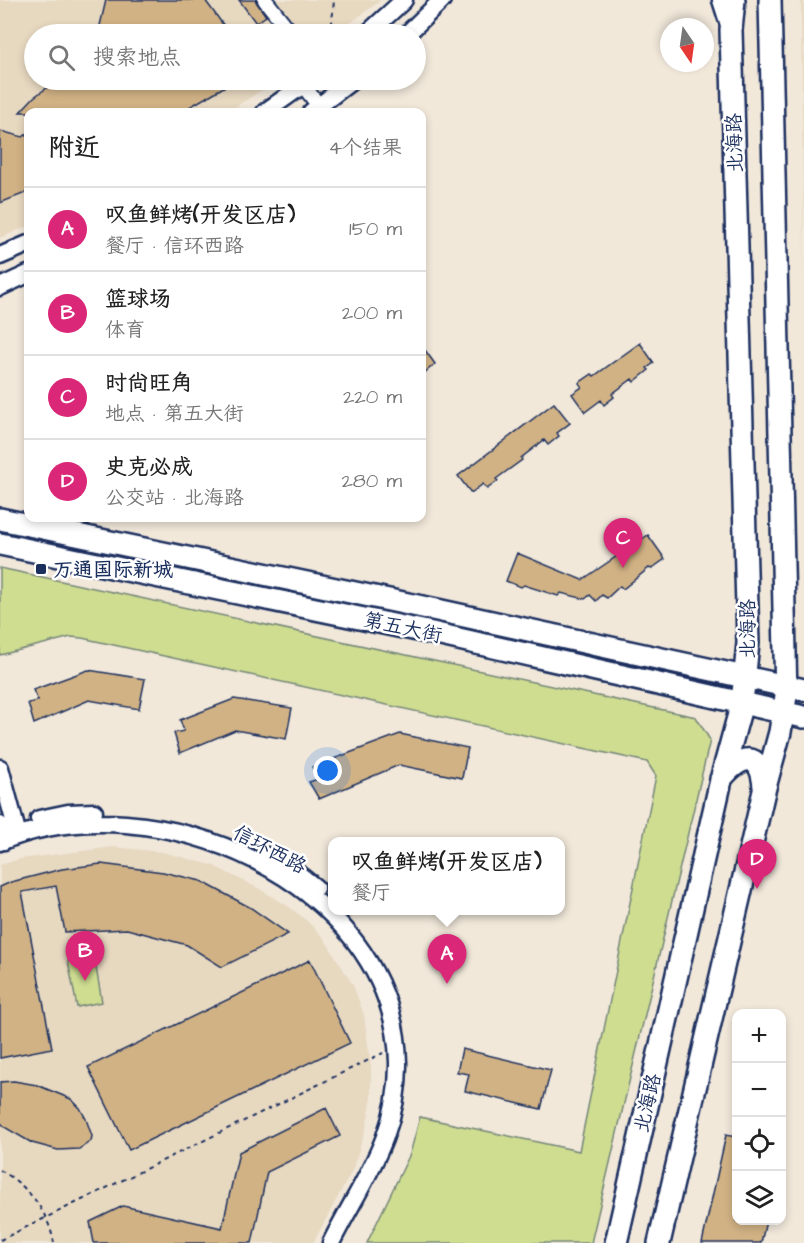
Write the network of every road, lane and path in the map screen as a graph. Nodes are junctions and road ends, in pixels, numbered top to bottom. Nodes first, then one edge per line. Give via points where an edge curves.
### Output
1 (265, 0) edge
2 (334, 0) edge
3 (404, 0) edge
4 (442, 0) edge
5 (721, 0) edge
6 (734, 0) edge
7 (770, 0) edge
8 (284, 24) edge
9 (332, 24) edge
10 (378, 24) edge
11 (417, 24) edge
12 (731, 30) junction
13 (296, 90) edge
14 (309, 90) edge
15 (339, 90) edge
16 (271, 108) edge
17 (315, 108) edge
18 (316, 108) edge
19 (24, 246) edge
20 (0, 256) edge
21 (24, 276) edge
22 (0, 286) edge
23 (0, 519) edge
24 (4, 546) edge
25 (747, 595) junction
26 (784, 595) junction
27 (748, 643) junction
28 (703, 668) junction
29 (779, 697) edge
30 (0, 768) edge
31 (721, 780) junction
32 (764, 790) junction
33 (6, 833) edge
34 (328, 898) edge
35 (328, 912) edge
36 (331, 915) edge
37 (346, 915) edge
38 (396, 1046) junction
39 (0, 1170) edge
40 (45, 1218) junction
41 (0, 1240) edge
42 (54, 1243) edge
43 (331, 1243) edge
44 (342, 1243) edge
45 (615, 1243) edge
46 (659, 1243) edge

1 - 8 street
2 - 9 path
3 - 10 street
4 - 11 street
5 - 12 street
6 - 12 main road, 北海路
7 - 26 main road, 北海路
12 - 25 main road, 北海路
13 - 16 street
14 - 17 street
15 - 18 street
19 - 20 street
21 - 22 street
23 - 28 main road, 第五大街
24 - 29 main road, 第五大街 via 432,633 698,693
25 - 26 main road via 758,622 769,624 779,615
25 - 27 main road, 北海路
26 - 29 main road, 北海路 via 785,644
27 - 28 main road via 736,664
27 - 29 main road, 北海路 via 752,666
28 - 29 main road, 第五大街
29 - 31 main road, 北海路 via 740,726
29 - 32 main road via 793,726 774,755
30 - 33 street
31 - 32 main road via 730,767 741,760 752,760 763,773
31 - 45 main road, 北海路
32 - 46 main road
33 - 34 street, 信环西路 via 68,813 106,811 178,820 253,848 297,873
33 - 35 street, 信环西路 via 95,822 170,830 201,838 271,870
36 - 38 street, 信环西路 via 370,964 394,1029
37 - 44 street via 368,941 388,976 402,1016 408,1088 395,1142
38 - 40 path
38 - 43 street, 信环西路 via 396,1091 386,1137
39 - 40 path via 24,1187
40 - 41 path
40 - 42 path

